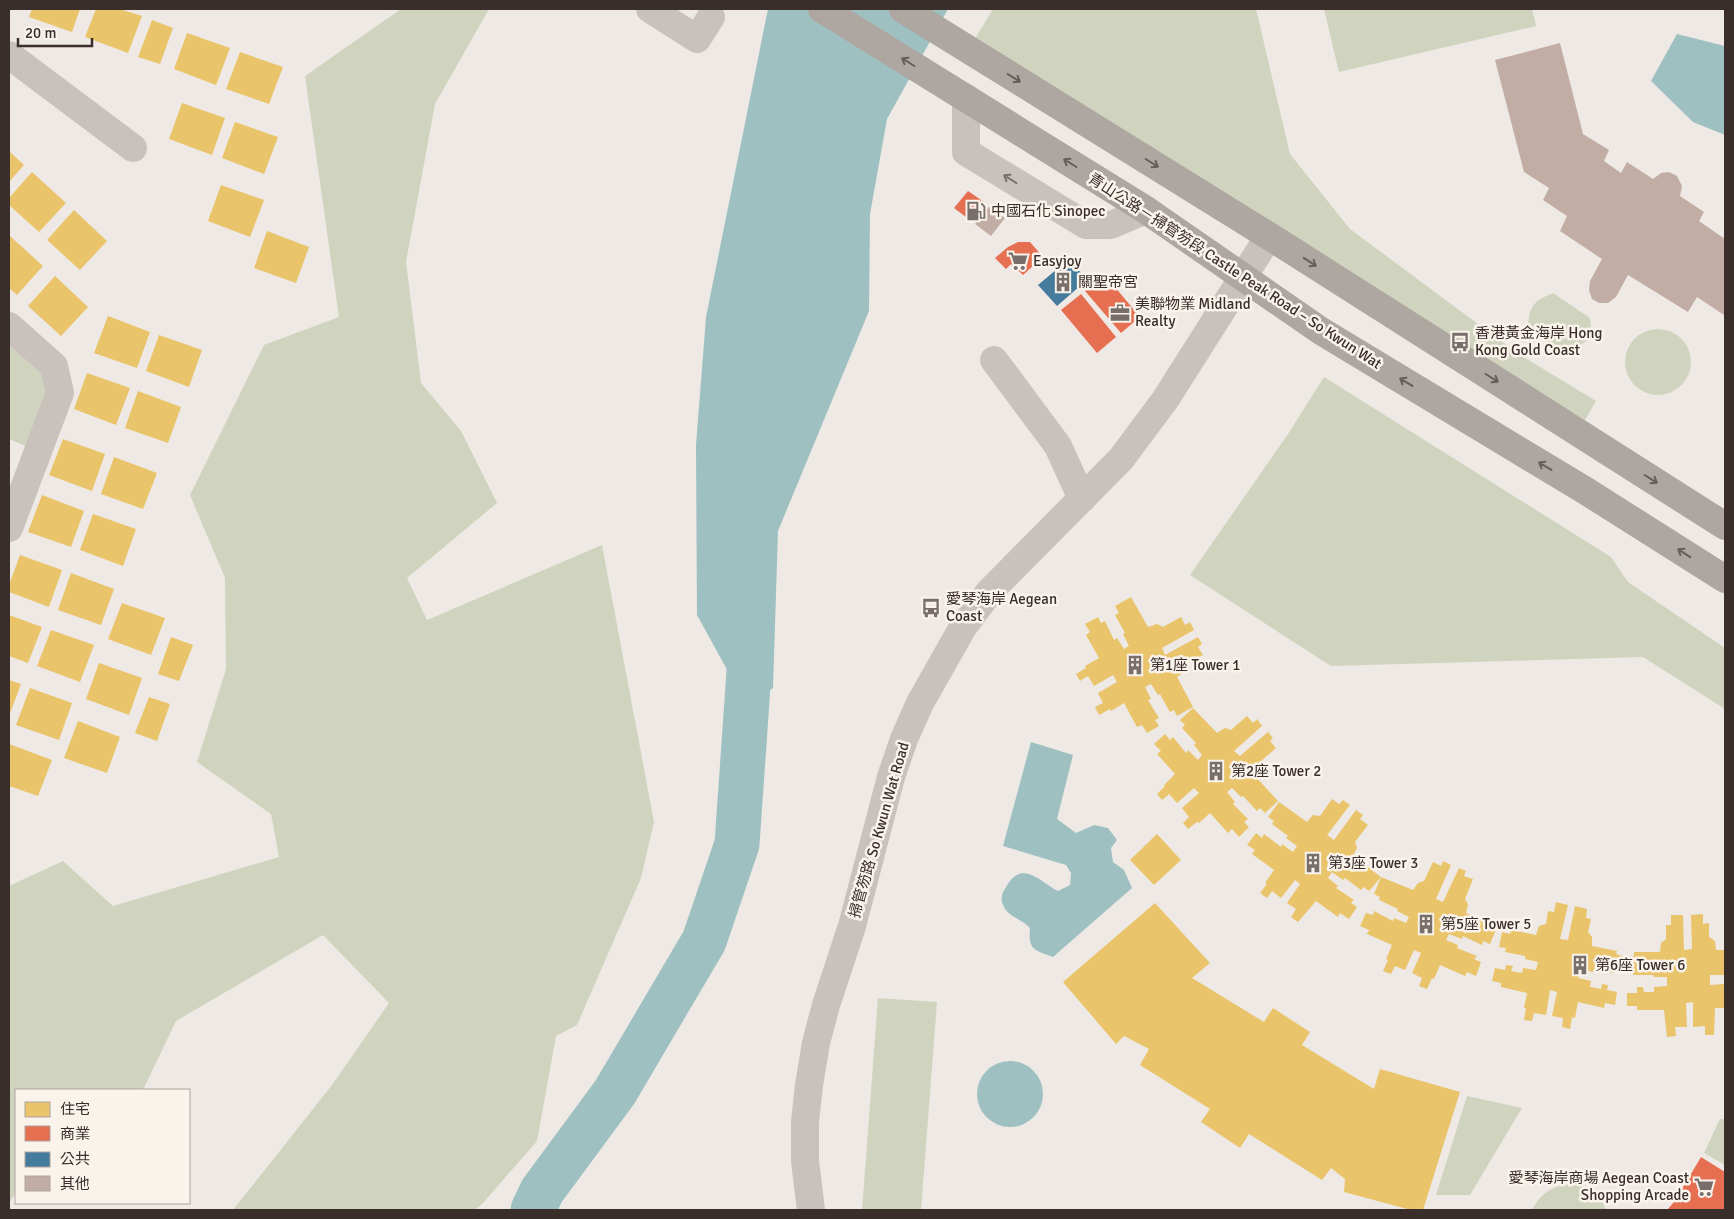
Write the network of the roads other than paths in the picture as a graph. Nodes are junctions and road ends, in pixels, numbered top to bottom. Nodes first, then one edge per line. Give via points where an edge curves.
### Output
1 (650, 9) edge
2 (822, 9) edge
3 (903, 9) edge
4 (711, 18) dead end
5 (9, 55) edge
6 (958, 93) junction
7 (133, 148) dead end
8 (1146, 210) junction
9 (1269, 236) junction
10 (1242, 277) junction
11 (9, 326) edge
12 (994, 360) dead end
13 (1082, 499) junction
14 (1725, 526) edge
15 (9, 528) edge
16 (1725, 579) edge
17 (811, 1210) edge

1 - 4 street via 697,39
6 -> 2 main road, 青山公路－掃管笏段 Castle Peak Road – So Kwun Wat
3 -> 9 main road
5 - 7 street
8 -> 6 main road, 青山公路－掃管笏段 Castle Peak Road – So Kwun Wat
8 -> 6 street via 1111,224 1086,225 966,152
8 - 10 main road, 青山公路－掃管笏段 Castle Peak Road – So Kwun Wat
9 - 10 street, 掃管笏路 So Kwun Wat Road
9 -> 14 main road
10 - 13 street, 掃管笏路 So Kwun Wat Road via 1165,400 1121,459
16 -> 10 main road, 青山公路－掃管笏段 Castle Peak Road – So Kwun Wat via 1321,331
11 - 15 street via 54,366 60,393
12 - 13 street via 1058,446
13 - 17 street, 掃管笏路 So Kwun Wat Road via 990,591 963,627 920,702 904,739 816,1043 805,1122 805,1161

